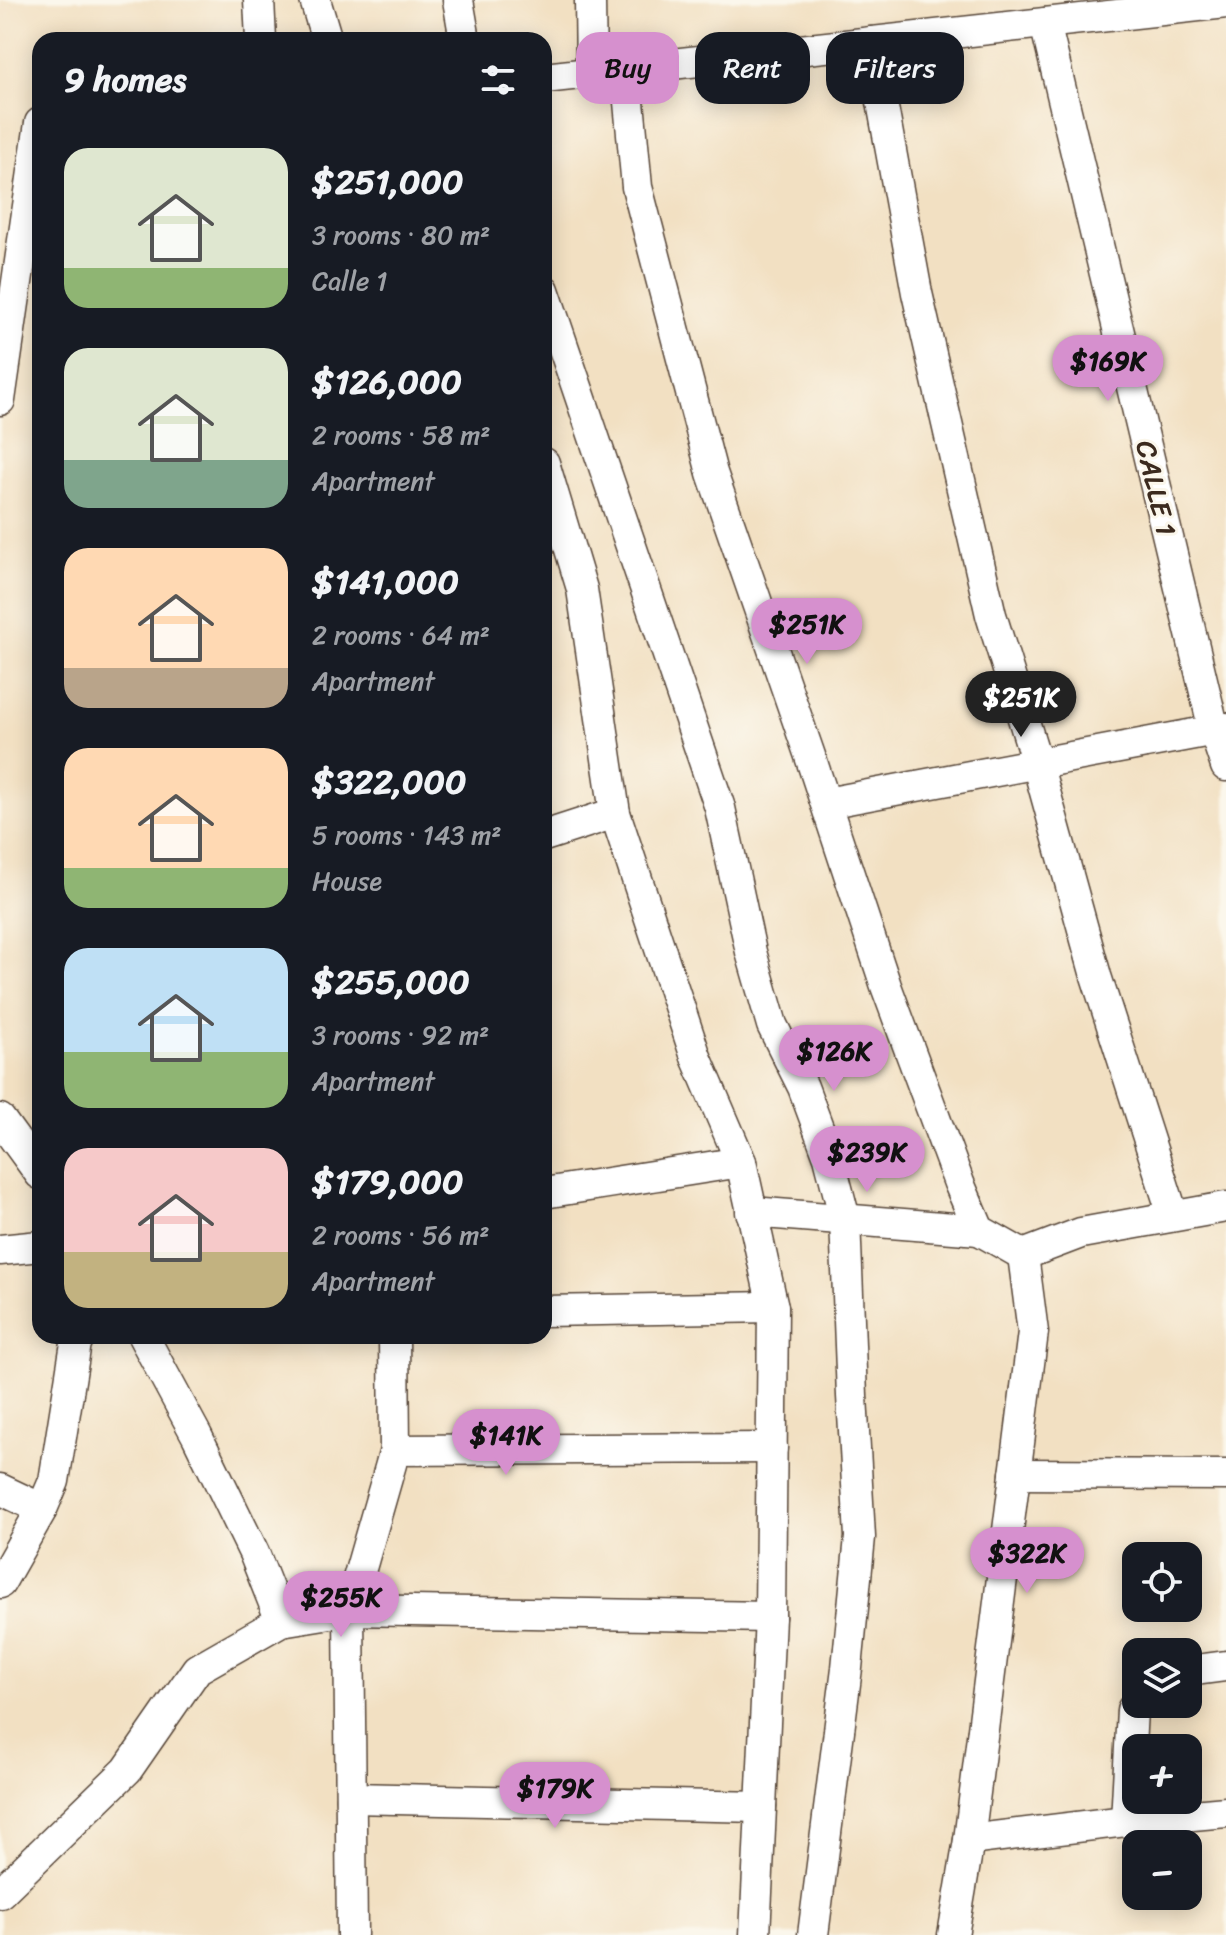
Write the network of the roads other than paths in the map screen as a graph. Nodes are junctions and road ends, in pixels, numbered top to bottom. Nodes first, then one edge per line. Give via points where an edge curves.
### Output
1 (259, 0) edge
2 (315, 0) edge
3 (458, 0) edge
4 (590, 0) edge
5 (1226, 3) edge
6 (1115, 8) edge
7 (1045, 23) junction
8 (261, 32) edge
9 (325, 32) edge
10 (464, 32) edge
11 (590, 32) edge
12 (963, 32) edge
13 (826, 47) edge
14 (679, 64) edge
15 (576, 75) edge
16 (552, 77) edge
17 (629, 104) edge
18 (882, 104) edge
19 (32, 178) edge
20 (552, 314) edge
21 (0, 400) edge
22 (552, 490) edge
23 (1220, 729) edge
24 (1037, 763) junction
25 (1226, 766) edge
26 (826, 803) junction
27 (615, 813) junction
28 (552, 833) edge
29 (0, 1119) edge
30 (741, 1162) junction
31 (32, 1163) edge
32 (552, 1192) edge
33 (1226, 1207) edge
34 (751, 1212) junction
35 (1173, 1215) junction
36 (845, 1219) junction
37 (979, 1230) junction
38 (32, 1247) edge
39 (0, 1250) edge
40 (1023, 1255) junction
41 (773, 1307) junction
42 (552, 1311) edge
43 (76, 1344) edge
44 (147, 1344) edge
45 (394, 1344) edge
46 (772, 1448) junction
47 (395, 1450) junction
48 (1015, 1474) junction
49 (1226, 1475) edge
50 (0, 1489) edge
51 (42, 1509) junction
52 (0, 1583) edge
53 (349, 1610) junction
54 (770, 1617) junction
55 (281, 1621) junction
56 (1226, 1666) edge
57 (1202, 1669) edge
58 (1132, 1718) edge
59 (351, 1798) junction
60 (761, 1807) junction
61 (1226, 1812) edge
62 (1126, 1821) junction
63 (969, 1840) junction
64 (0, 1893) edge
65 (352, 1935) edge
66 (755, 1935) edge
67 (813, 1935) edge
68 (953, 1935) edge

1 - 8 street
2 - 9 street
3 - 10 street
4 - 11 street
5 - 6 street
6 - 7 street
7 - 12 street
7 - 23 street, CALLE 1
13 - 14 street
15 - 16 street
17 - 26 street via 637,187 712,473
18 - 24 street via 917,293 991,615
19 - 21 street
20 - 36 street via 720,808 772,1025 803,1087
22 - 27 street via 582,589
23 - 24 street
23 - 25 street, CALLE 1
24 - 26 street
24 - 35 street via 1096,976
26 - 37 street via 886,986
27 - 28 street
27 - 30 street via 696,1057
29 - 31 street
30 - 32 street
30 - 34 street
33 - 35 street
34 - 36 street
34 - 41 street
35 - 40 street via 1081,1233
36 - 37 street
36 - 67 street via 860,1537
37 - 40 street
38 - 39 street
40 - 48 street via 1033,1332
41 - 42 street
41 - 46 street
43 - 51 street via 54,1481
44 - 55 street via 254,1553
45 - 47 street
46 - 47 street
46 - 54 street
47 - 53 street
48 - 49 street
48 - 63 street
50 - 51 street
51 - 52 street
53 - 54 street
53 - 55 street
53 - 59 street
54 - 60 street
55 - 64 street via 197,1669 127,1770
56 - 57 street
58 - 62 street
59 - 60 street
59 - 65 street
60 - 66 street
61 - 62 street
62 - 63 street
63 - 68 street

